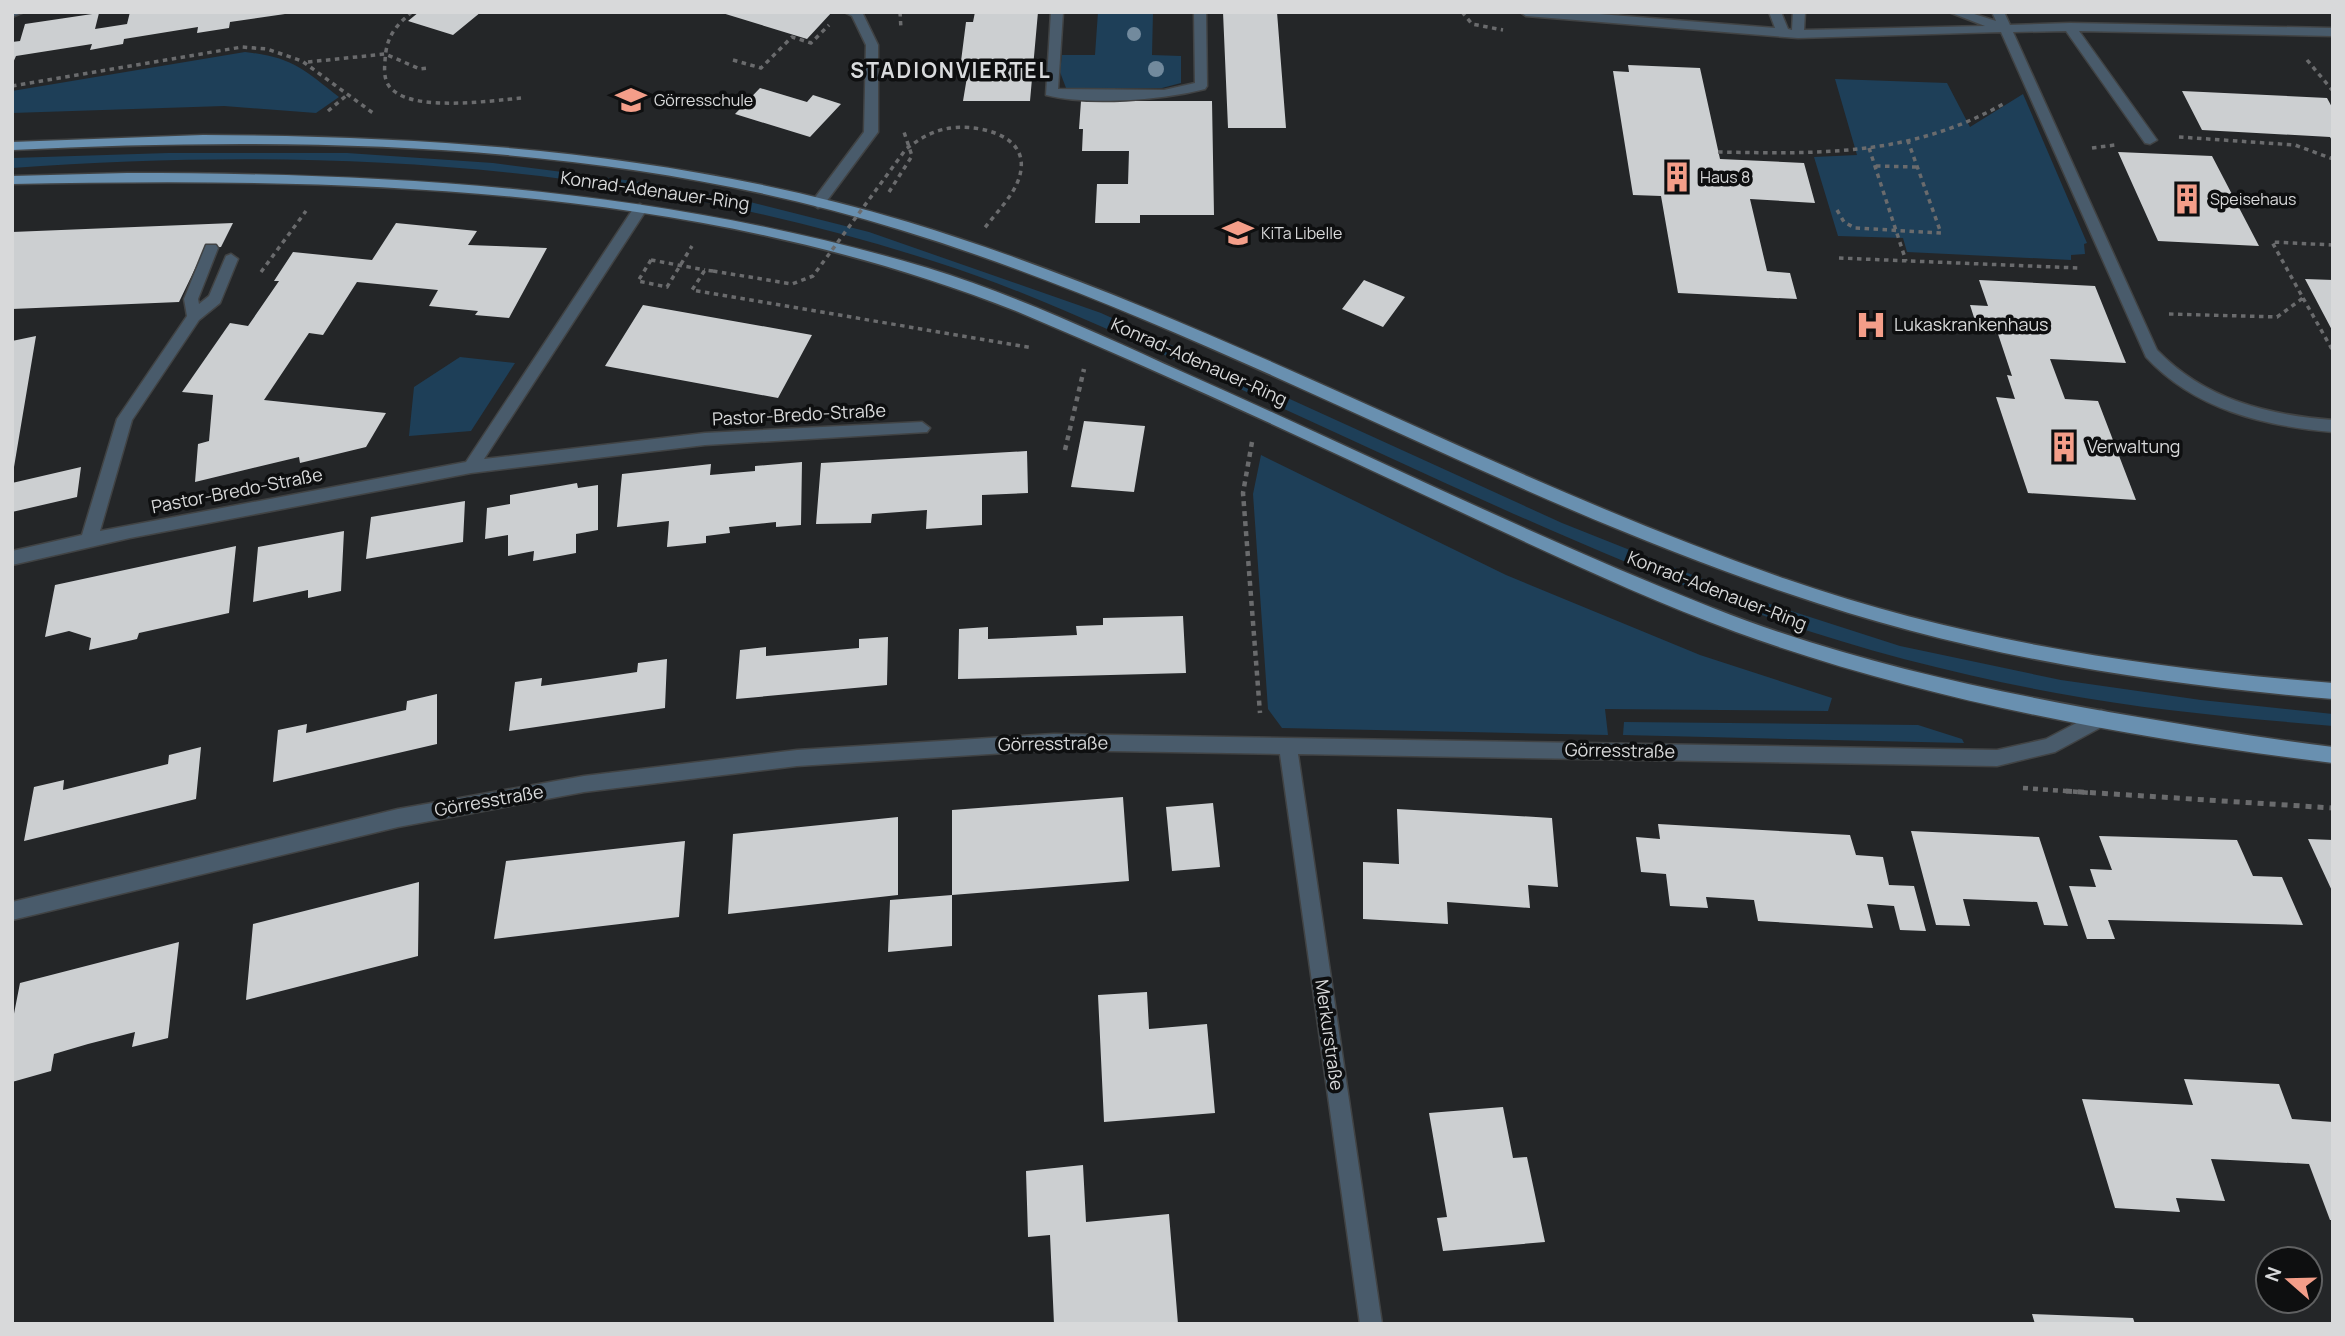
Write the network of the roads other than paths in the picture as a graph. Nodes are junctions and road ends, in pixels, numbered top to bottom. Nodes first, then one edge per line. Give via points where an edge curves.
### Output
1 (18, 12) edge
2 (850, 12) edge
3 (1057, 12) edge
4 (1200, 12) edge
5 (1525, 12) edge
6 (1775, 12) edge
7 (1799, 12) edge
8 (1955, 12) edge
9 (1998, 12) edge
10 (12, 13) edge
11 (2070, 27) junction
12 (2006, 28) junction
13 (2333, 32) edge
14 (1783, 33) junction
15 (1798, 34) junction
16 (2150, 140) road end
17 (12, 146) edge
18 (12, 180) edge
19 (818, 203) junction
20 (640, 209) junction
21 (211, 247) dead end
22 (231, 259) dead end
23 (194, 316) junction
24 (2333, 426) edge
25 (922, 428) dead end
26 (471, 467) junction
27 (89, 540) junction
28 (12, 558) edge
29 (2333, 691) edge
30 (2101, 718) junction
31 (1288, 745) junction
32 (2333, 755) edge
33 (12, 911) edge
34 (1371, 1324) edge

1 - 10 street
2 - 19 street via 857,14 872,45 872,132
3 - 4 street via 1051,92 1066,95 1164,94 1200,86
5 - 14 street
6 - 14 street
7 - 15 street
8 - 12 street
9 - 12 street
11 - 12 street
11 - 13 street via 2284,26
11 - 16 street
12 - 15 street
12 - 24 street via 2151,353 2163,369 2178,382 2264,417
14 - 15 street
17 - 19 main road, Konrad-Adenauer-Ring via 177,139 491,148 654,169
18 - 20 main road, Konrad-Adenauer-Ring via 149,176 329,180 470,187
19 - 29 main road, Konrad-Adenauer-Ring via 1044,273 1570,503 1831,601 2018,650
20 - 26 street
20 - 30 main road, Konrad-Adenauer-Ring via 757,226 930,274 1086,335 1636,584 1739,625 1898,676
21 - 23 street via 191,299
22 - 23 street via 215,299
23 - 27 street via 125,419
25 - 26 street, Pastor-Bredo-Straße via 705,439
26 - 27 street, Pastor-Bredo-Straße
27 - 28 street, Pastor-Bredo-Straße
30 - 31 street, Görresstraße via 2049,746 1997,758
30 - 32 main road, Konrad-Adenauer-Ring
31 - 33 street, Görresstraße via 1054,742 797,758 598,782 398,818
31 - 34 street, Merkurstraße

